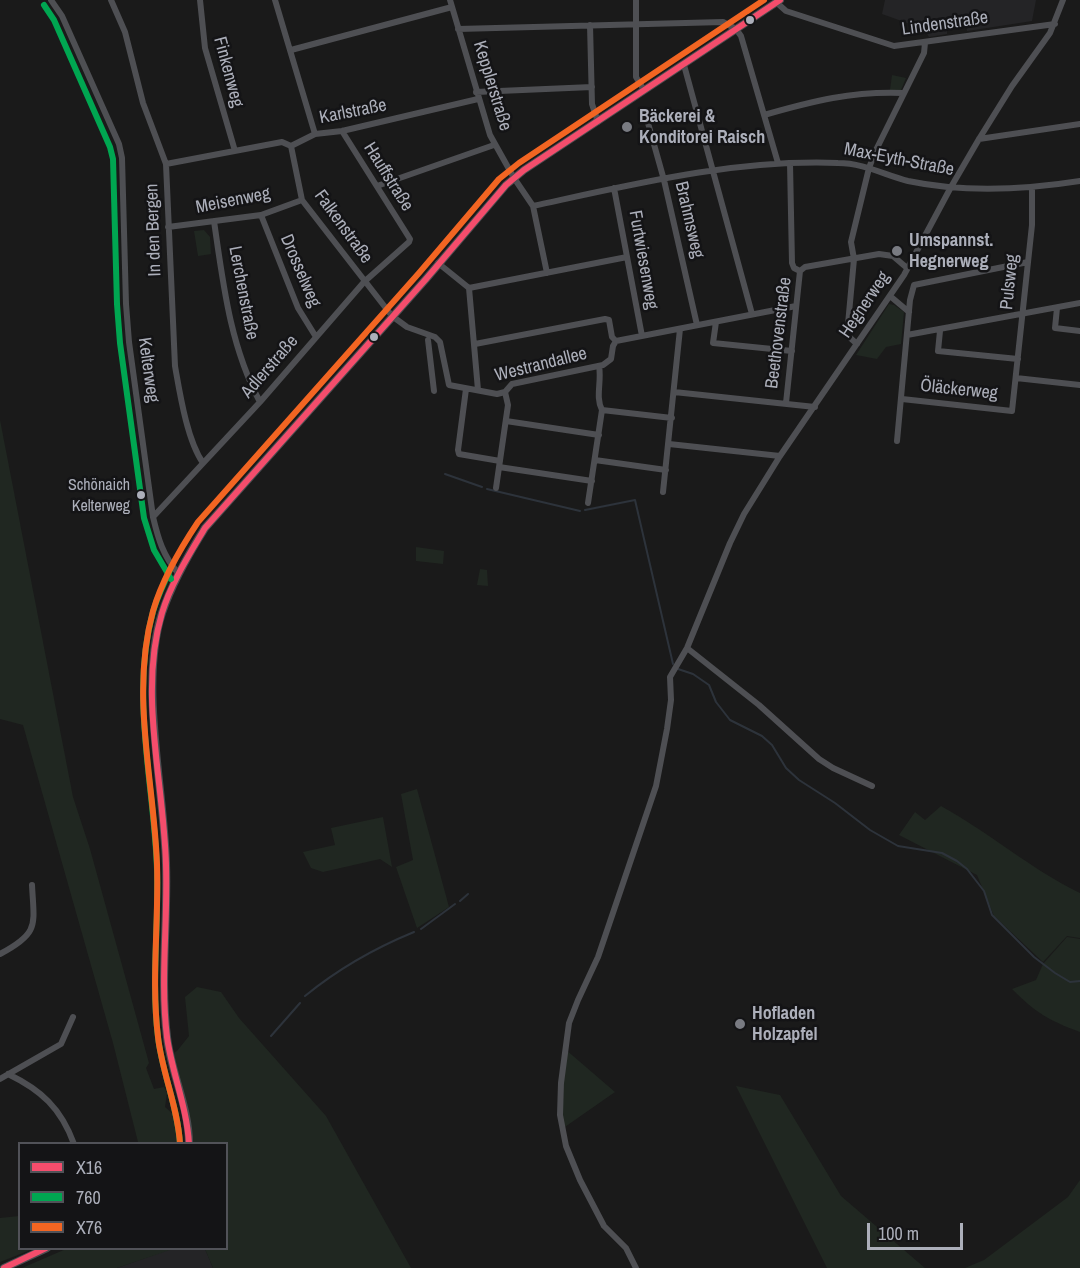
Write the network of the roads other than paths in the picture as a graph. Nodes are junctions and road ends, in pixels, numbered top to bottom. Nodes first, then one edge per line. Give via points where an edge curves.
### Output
1 (51, 0) edge
2 (111, 0) edge
3 (200, 0) edge
4 (275, 0) edge
5 (636, 0) edge
6 (1063, 0) edge
7 (778, 1) edge
8 (451, 3) edge
9 (636, 24) junction
10 (1055, 24) junction
11 (590, 25) junction
12 (458, 29) junction
13 (736, 29) junction
14 (925, 43) junction
15 (291, 50) junction
16 (684, 64) junction
17 (592, 87) junction
18 (644, 90) junction
19 (903, 93) junction
20 (477, 96) junction
21 (764, 115) junction
22 (598, 122) junction
23 (648, 123) dead end
24 (1080, 124) edge
25 (342, 131) junction
26 (315, 134) junction
27 (979, 139) junction
28 (494, 145) junction
29 (291, 146) junction
30 (235, 151) junction
31 (778, 163) junction
32 (790, 163) junction
33 (166, 164) junction
34 (869, 168) junction
35 (713, 169) junction
36 (514, 178) junction
37 (664, 180) junction
38 (1080, 181) edge
39 (377, 186) junction
40 (951, 187) junction
41 (614, 188) junction
42 (1032, 188) junction
43 (302, 200) junction
44 (533, 206) junction
45 (261, 215) junction
46 (214, 221) junction
47 (168, 227) junction
48 (410, 239) joint
49 (627, 257) junction
50 (854, 260) junction
51 (1028, 262) junction
52 (438, 263) junction
53 (907, 268) junction
54 (800, 271) junction
55 (547, 273) junction
56 (364, 282) junction
57 (469, 288) junction
58 (890, 296) junction
59 (1080, 303) edge
60 (796, 306) junction
61 (1057, 308) junction
62 (909, 312) junction
63 (752, 314) junction
64 (1022, 315) junction
65 (392, 316) junction
66 (716, 322) junction
67 (697, 326) junction
68 (680, 329) junction
69 (940, 331) junction
70 (1080, 331) edge
71 (907, 335) junction
72 (642, 336) junction
73 (316, 337) junction
74 (428, 340) dead end
75 (616, 341) junction
76 (475, 344) junction
77 (857, 344) junction
78 (792, 351) junction
79 (1018, 359) junction
80 (599, 366) junction
81 (1016, 378) junction
82 (1080, 384) edge
83 (466, 388) junction
84 (478, 390) junction
85 (434, 391) dead end
86 (505, 392) junction
87 (674, 392) junction
88 (902, 399) junction
89 (260, 402) junction
90 (786, 403) junction
91 (815, 407) junction
92 (602, 410) junction
93 (1012, 411) joint
94 (672, 418) junction
95 (506, 420) junction
96 (599, 435) junction
97 (897, 441) dead end
98 (669, 444) junction
99 (780, 456) junction
100 (595, 460) junction
101 (203, 463) junction
102 (499, 464) junction
103 (666, 470) junction
104 (592, 481) junction
105 (496, 488) dead end
106 (663, 492) dead end
107 (588, 503) dead end
108 (153, 517) junction
109 (178, 573) junction
110 (687, 648) junction
111 (872, 786) dead end
112 (32, 885) dead end
113 (0, 954) edge
114 (73, 1017) dead end
115 (8, 1074) junction
116 (0, 1079) edge
117 (73, 1142) edge
118 (189, 1142) edge
119 (43, 1250) edge
120 (4, 1268) edge
121 (636, 1268) edge

1 - 108 street, Kelterweg via 62,16 123,158 129,342
2 - 33 street, In den Bergen via 125,32 143,103
3 - 30 street, Finkenweg via 205,48
4 - 15 street
5 - 9 street
6 - 10 street, Hegnerweg
7 - 13 main road
7 - 14 street, Lindenstraße via 786,11 878,42 894,46
8 - 12 street, Kepplerstraße
8 - 15 street
9 - 11 street
9 - 13 street via 723,22
9 - 18 street via 636,77
10 - 14 street, Lindenstraße
10 - 27 street, Hegnerweg
11 - 12 street
11 - 17 street
12 - 20 street, Kepplerstraße
13 - 16 main road
13 - 21 street
14 - 19 street via 924,53
15 - 26 street
16 - 18 main road
16 - 35 street
17 - 20 street, Karlstraße
17 - 22 street via 592,109
18 - 22 main road
19 - 21 street via 837,96
19 - 34 street
20 - 25 street, Karlstraße
20 - 28 street, Kepplerstraße
21 - 31 street
22 - 36 main road
23 - 37 street, Brahmsweg
24 - 27 street
25 - 26 street, Karlstraße
25 - 39 street, Hauffstraße
26 - 29 street, Karlstraße
27 - 40 street, Hegnerweg
28 - 36 street, Kepplerstraße
28 - 39 street
29 - 30 street, Karlstraße via 282,142
29 - 43 street, Falkenstraße
30 - 33 street, Karlstraße
31 - 32 street, Max-Eyth-Straße
31 - 35 street, Max-Eyth-Straße
32 - 34 street, Max-Eyth-Straße via 849,163
32 - 54 street via 792,263
33 - 47 street, In den Bergen
34 - 40 street, Max-Eyth-Straße via 905,180
34 - 50 street via 851,242
35 - 37 street, Max-Eyth-Straße
35 - 63 street
36 - 44 street
36 - 52 main road
37 - 41 street, Max-Eyth-Straße
37 - 67 street, Brahmsweg
38 - 42 street, Max-Eyth-Straße
39 - 48 street, Hauffstraße
40 - 42 street, Max-Eyth-Straße
40 - 53 street, Hegnerweg
41 - 44 street, Max-Eyth-Straße
41 - 49 street, Furtwiesenweg
42 - 51 street, Pulsweg
43 - 45 street, Meisenweg
43 - 56 street, Falkenstraße
44 - 55 street
45 - 46 street, Meisenweg
45 - 73 street, Drosselweg via 298,308
46 - 47 street, Meisenweg
46 - 89 street, Lerchenstraße via 228,312 250,384
47 - 101 street, In den Bergen via 175,366 196,453
48 - 56 street, Adlerstraße via 408,245
49 - 55 street
49 - 72 street, Furtwiesenweg
50 - 53 street, Beethovenstraße via 887,255
50 - 54 street, Beethovenstraße
50 - 77 street via 847,335
51 - 62 street, Öläckerweg via 916,284
51 - 64 street, Pulsweg
52 - 57 street
52 - 65 main road
53 - 58 street, Hegnerweg
54 - 60 street, Beethovenstraße
55 - 57 street
56 - 65 street, Falkenstraße
56 - 73 street, Adlerstraße
57 - 76 street
58 - 62 street
58 - 77 street, Hegnerweg
59 - 61 street
60 - 63 street
60 - 78 street, Beethovenstraße
61 - 64 street
61 - 70 street via 1055,328
62 - 71 street, Öläckerweg
63 - 66 street
64 - 69 street
64 - 79 street, Pulsweg
65 - 83 street, Westrandallee via 435,337 442,349 447,381 453,387
65 - 109 main road via 205,528
66 - 67 street
66 - 78 street via 713,343
67 - 68 street
68 - 72 street
68 - 87 street
69 - 71 street
69 - 79 street via 938,351
71 - 88 street, Öläckerweg
72 - 75 street
73 - 89 street, Adlerstraße
74 - 85 street
75 - 76 street via 609,320 605,319
75 - 80 street, Westrandallee via 611,359
76 - 84 street
77 - 91 street, Hegnerweg
78 - 90 street, Beethovenstraße
79 - 81 street, Pulsweg
80 - 86 street, Westrandallee via 512,384
80 - 92 street via 598,402
81 - 82 street
81 - 93 street, Pulsweg
83 - 84 street, Westrandallee
83 - 102 street via 459,454
84 - 86 street, Westrandallee
86 - 95 street
87 - 90 street
87 - 94 street
88 - 93 street, Öläckerweg
88 - 97 street, Öläckerweg
89 - 101 street, Adlerstraße
90 - 91 street
91 - 99 street, Hegnerweg
92 - 94 street
92 - 96 street
94 - 98 street
95 - 96 street
95 - 102 street
96 - 100 street
98 - 99 street
98 - 103 street
99 - 110 street, Hegnerweg via 734,534
100 - 103 street
100 - 104 street
101 - 108 street, Adlerstraße
102 - 104 street
102 - 105 street
103 - 106 street
104 - 107 street
108 - 109 street, Kelterweg via 160,544
109 - 118 main road via 161,615 153,674 166,855 167,1036 186,1111
110 - 111 street via 819,759
110 - 121 street, Hegnerweg via 670,677 671,700 662,761 645,824 598,957 569,1023 561,1083 562,1129 580,1180 604,1227 626,1248
112 - 113 street via 31,930
114 - 115 street via 61,1044
115 - 116 street
115 - 117 street via 48,1100
119 - 120 main road

